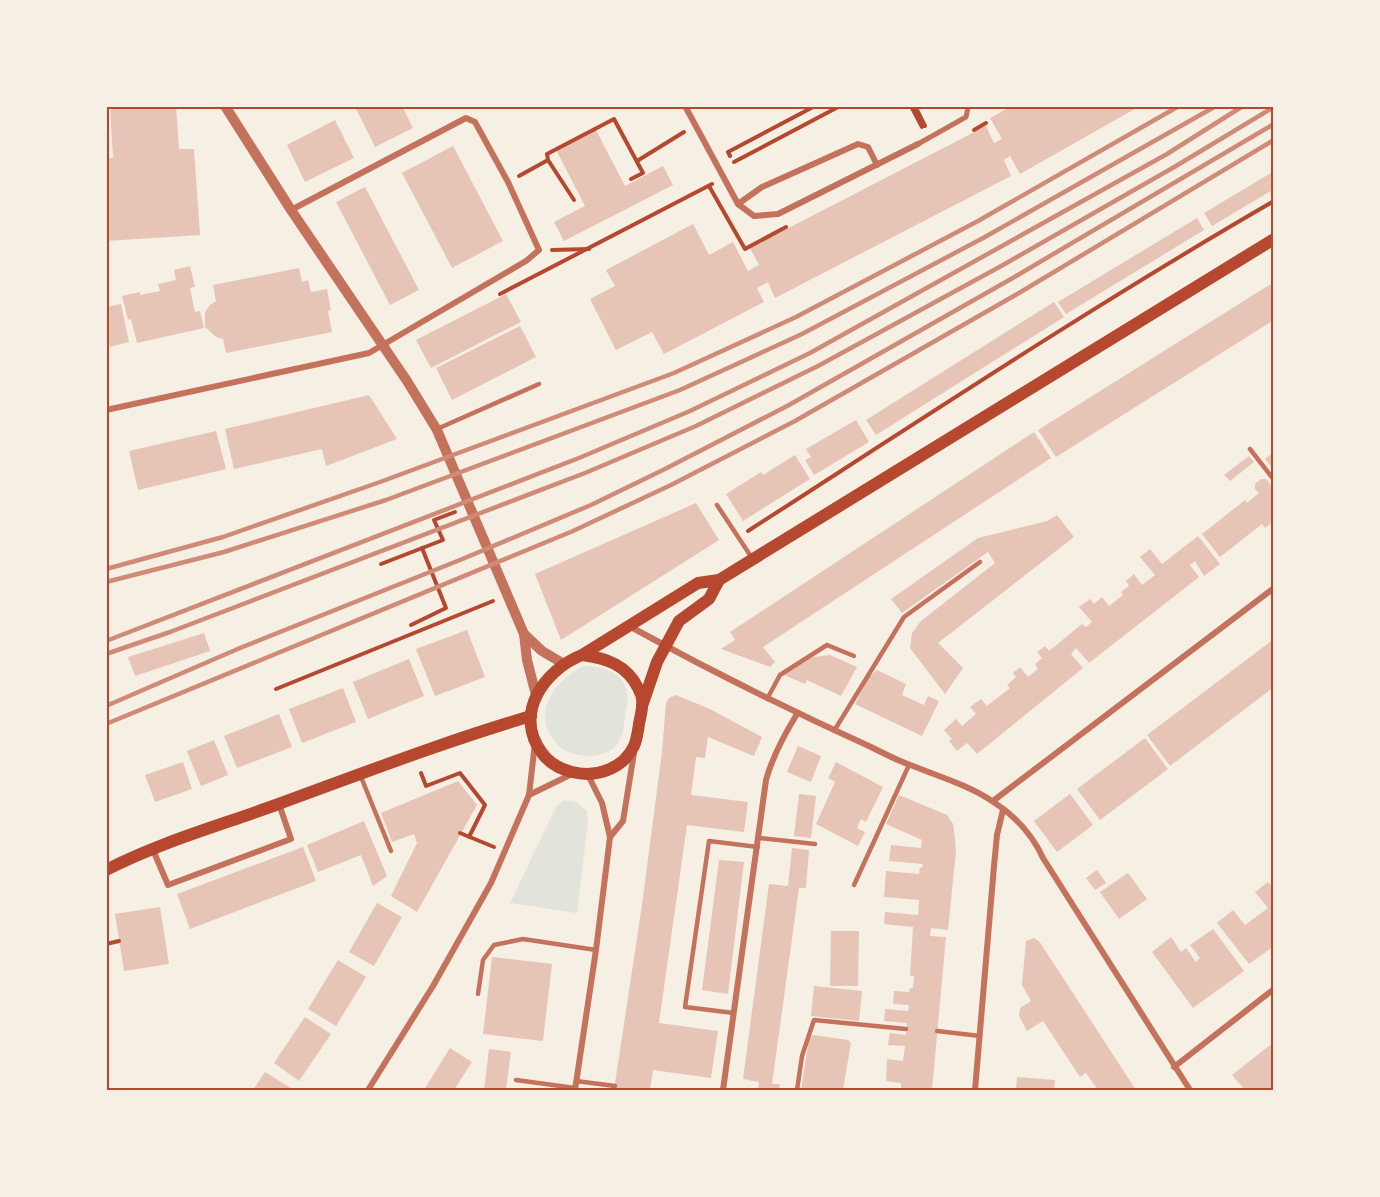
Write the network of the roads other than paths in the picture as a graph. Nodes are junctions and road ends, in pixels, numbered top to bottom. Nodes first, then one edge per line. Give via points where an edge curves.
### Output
1 (225, 106) edge
2 (685, 106) edge
3 (970, 106) edge
4 (918, 144) joint
5 (877, 165) junction
6 (738, 204) junction
7 (291, 210) junction
8 (1274, 239) edge
9 (382, 346) junction
10 (539, 384) dead end
11 (106, 410) edge
12 (437, 430) junction
13 (1250, 449) dead end
14 (1274, 480) edge
15 (717, 505) dead end
16 (752, 558) junction
17 (980, 562) dead end
18 (719, 580) junction
19 (1274, 588) edge
20 (629, 626) junction
21 (524, 634) junction
22 (664, 645) junction
23 (582, 655) junction
24 (854, 656) dead end
25 (564, 664) junction
26 (536, 695) junction
27 (767, 699) junction
28 (643, 704) junction
29 (797, 714) junction
30 (531, 716) junction
31 (834, 730) junction
32 (536, 741) junction
33 (635, 744) junction
34 (909, 765) junction
35 (360, 774) junction
36 (582, 774) junction
37 (529, 795) junction
38 (993, 801) junction
39 (279, 804) junction
40 (1003, 810) junction
41 (610, 837) junction
42 (759, 838) junction
43 (815, 844) dead end
44 (758, 848) junction
45 (153, 850) junction
46 (391, 851) dead end
47 (112, 864) edge
48 (106, 870) edge
49 (854, 885) dead end
50 (596, 950) junction
51 (1274, 989) edge
52 (478, 994) dead end
53 (734, 1013) junction
54 (906, 1029) dead end
55 (937, 1031) dead end
56 (980, 1036) junction
57 (1174, 1067) junction
58 (516, 1080) dead end
59 (576, 1080) junction
60 (615, 1086) dead end
61 (575, 1089) edge
62 (368, 1090) edge
63 (723, 1090) edge
64 (797, 1090) edge
65 (975, 1090) edge
66 (1190, 1090) edge

1 - 7 street
2 - 6 street
3 - 4 street via 966,117
4 - 5 street
5 - 6 street via 778,214 754,216
5 - 6 street via 868,147 858,144 762,188
7 - 9 street
7 - 9 street via 466,118 475,122 539,250
8 - 16 main road
9 - 11 street via 352,357
9 - 12 street
10 - 12 lane
12 - 21 street
13 - 14 lane
15 - 16 lane
16 - 18 main road
17 - 31 lane via 904,617
18 - 20 main road via 698,583
18 - 22 main road via 709,599 679,621
19 - 38 street
20 - 22 street
20 - 23 main road
21 - 25 street
21 - 26 street
22 - 27 street
22 - 28 main road
23 - 25 main road
23 - 28 main road via 602,657 622,667 636,683
24 - 27 lane via 827,645 780,675
25 - 26 main road
26 - 30 main road
27 - 29 street
28 - 33 main road
29 - 31 street
29 - 42 street via 771,763
30 - 32 main road
30 - 35 main road
31 - 34 street
32 - 36 main road via 548,760
32 - 37 street
33 - 36 main road via 617,766
33 - 41 street via 625,813
34 - 38 street via 968,787
34 - 49 lane
35 - 39 main road
35 - 46 lane
36 - 37 street
36 - 41 street via 602,802
37 - 62 street via 490,883 433,986
38 - 40 street
39 - 45 main road
39 - 45 street via 291,838 168,885
40 - 56 street via 997,835
40 - 57 street via 1034,839
41 - 50 street
42 - 43 lane
42 - 44 street
44 - 53 street
44 - 53 lane via 709,841 685,1007
45 - 47 main road
47 - 48 main road
50 - 52 lane via 524,939 494,945 483,960
50 - 59 street
51 - 57 street
53 - 63 street
54 - 64 lane via 814,1020 802,1056
55 - 56 lane
56 - 65 street
57 - 66 street
58 - 61 lane
59 - 60 lane
59 - 61 street

